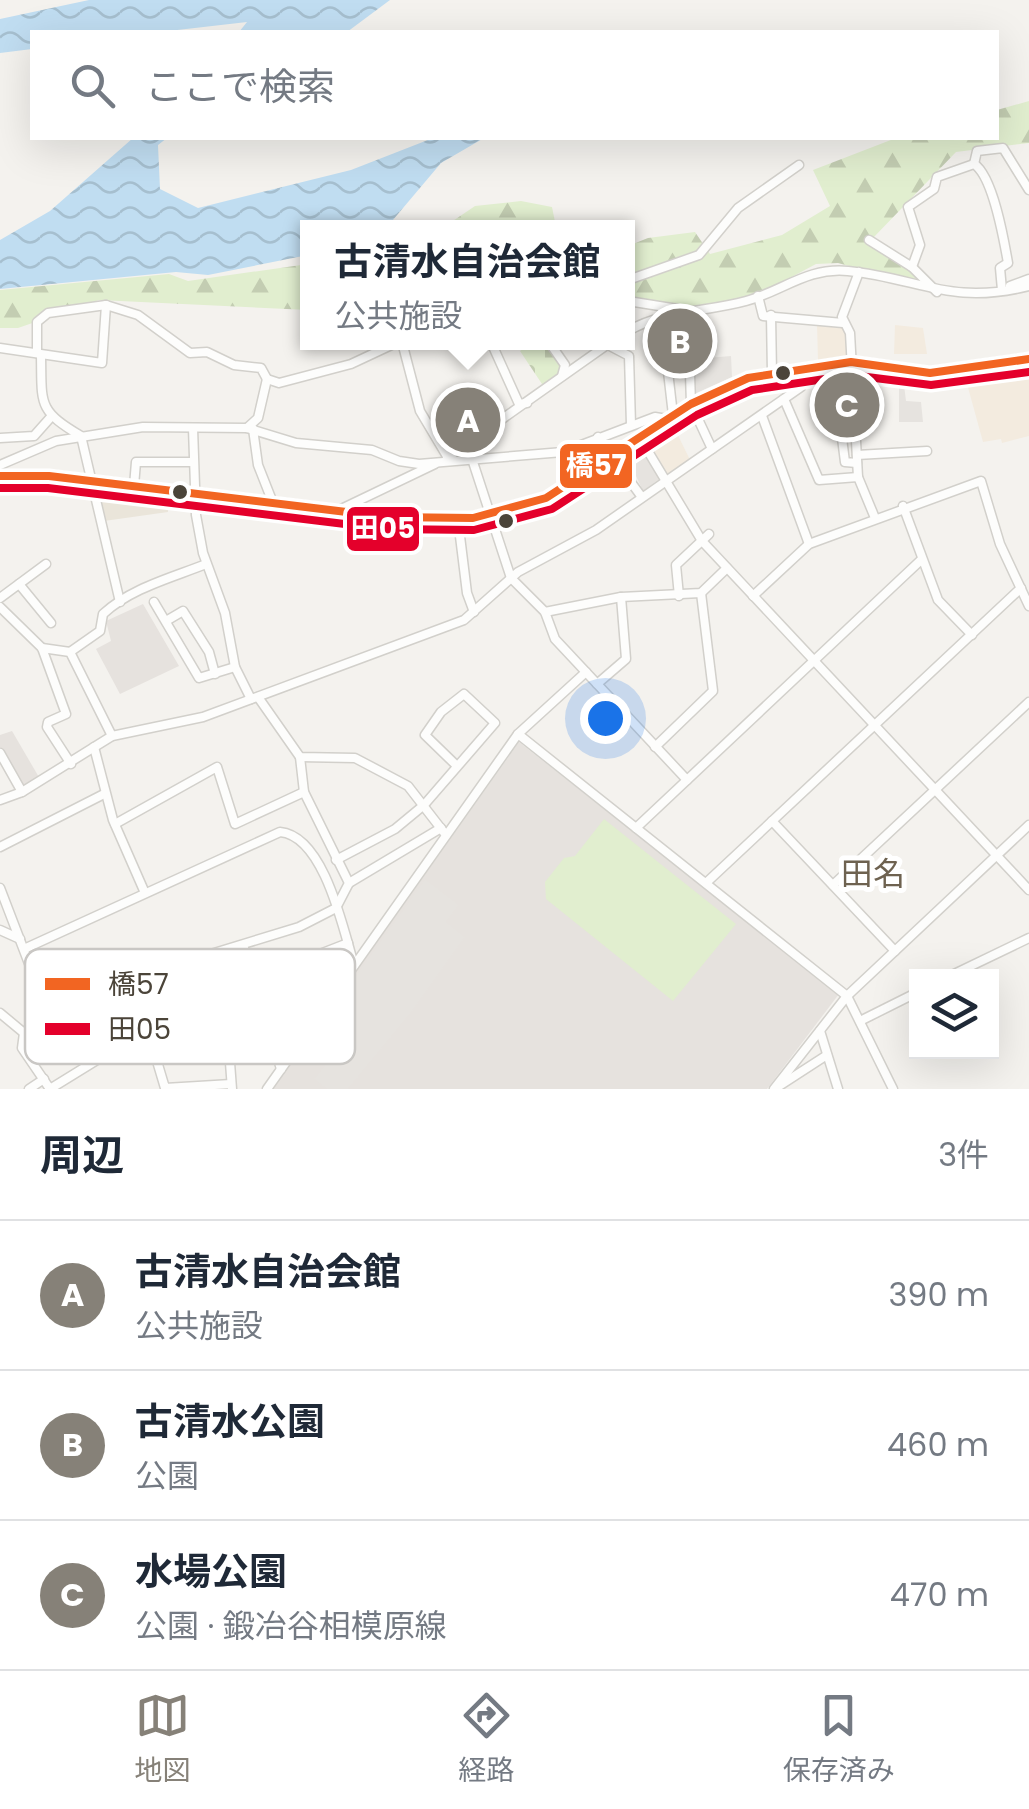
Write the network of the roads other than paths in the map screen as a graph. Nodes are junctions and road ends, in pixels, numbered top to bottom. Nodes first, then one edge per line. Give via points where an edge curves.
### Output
1 (974, 164) junction
2 (798, 165) dead end
3 (1025, 173) edge
4 (1029, 190) edge
5 (869, 240) dead end
6 (912, 267) junction
7 (859, 272) junction
8 (635, 278) edge
9 (1029, 282) edge
10 (1002, 290) junction
11 (937, 292) junction
12 (758, 296) junction
13 (635, 302) edge
14 (106, 305) junction
15 (688, 312) junction
16 (771, 315) junction
17 (843, 323) junction
18 (635, 327) edge
19 (0, 348) edge
20 (364, 350) edge
21 (402, 350) edge
22 (495, 350) edge
23 (555, 350) edge
24 (601, 350) edge
25 (620, 350) edge
26 (39, 354) junction
27 (1029, 360) edge
28 (689, 362) junction
29 (851, 362) junction
30 (800, 369) junction
31 (772, 374) junction
32 (562, 376) junction
33 (267, 380) junction
34 (784, 400) junction
35 (528, 403) junction
36 (690, 404) junction
37 (762, 416) junction
38 (50, 418) junction
39 (670, 418) junction
40 (631, 426) junction
41 (193, 428) junction
42 (250, 428) junction
43 (34, 436) junction
44 (80, 436) junction
45 (598, 437) junction
46 (0, 438) edge
47 (640, 438) junction
48 (712, 449) junction
49 (36, 450) junction
50 (927, 451) dead end
51 (612, 457) junction
52 (472, 458) junction
53 (857, 459) junction
54 (445, 460) junction
55 (192, 462) junction
56 (0, 465) edge
57 (0, 476) edge
58 (858, 477) junction
59 (94, 482) junction
60 (664, 482) junction
61 (134, 486) junction
62 (194, 494) junction
63 (640, 496) junction
64 (272, 503) junction
65 (902, 506) junction
66 (337, 511) junction
67 (488, 516) junction
68 (875, 518) junction
69 (458, 520) junction
70 (706, 538) junction
71 (809, 544) junction
72 (921, 560) junction
73 (46, 564) dead end
74 (206, 564) junction
75 (727, 568) junction
76 (511, 578) junction
77 (19, 584) junction
78 (1021, 588) junction
79 (701, 593) junction
80 (679, 596) junction
81 (753, 596) junction
82 (621, 597) junction
83 (0, 598) edge
84 (120, 602) junction
85 (154, 602) dead end
86 (1029, 606) edge
87 (0, 607) edge
88 (474, 612) junction
89 (544, 612) junction
90 (166, 621) junction
91 (51, 623) dead end
92 (972, 635) junction
93 (42, 648) junction
94 (70, 652) junction
95 (814, 660) junction
96 (234, 667) junction
97 (586, 672) junction
98 (215, 674) junction
99 (597, 684) junction
100 (254, 698) junction
101 (1029, 702) edge
102 (875, 726) junction
103 (518, 734) junction
104 (112, 736) junction
105 (654, 746) junction
106 (94, 747) junction
107 (0, 752) edge
108 (300, 757) junction
109 (71, 764) junction
110 (457, 766) junction
111 (686, 780) junction
112 (935, 791) junction
113 (22, 792) junction
114 (304, 792) junction
115 (104, 794) junction
116 (0, 800) edge
117 (424, 805) junction
118 (772, 821) junction
119 (114, 824) junction
120 (1029, 825) edge
121 (636, 828) junction
122 (444, 832) junction
123 (0, 847) edge
124 (997, 856) junction
125 (336, 860) junction
126 (349, 883) junction
127 (706, 883) junction
128 (833, 885) junction
129 (0, 888) edge
130 (1029, 890) edge
131 (145, 893) junction
132 (336, 908) junction
133 (0, 930) edge
134 (20, 938) junction
135 (1029, 938) edge
136 (348, 944) junction
137 (242, 945) junction
138 (24, 949) joint
139 (229, 949) edge
140 (243, 949) edge
141 (335, 949) edge
142 (349, 949) edge
143 (895, 951) junction
144 (355, 964) edge
145 (965, 969) edge
146 (847, 996) junction
147 (909, 996) edge
148 (0, 1013) edge
149 (860, 1020) junction
150 (820, 1031) junction
151 (24, 1033) joint
152 (25, 1052) edge
153 (827, 1055) junction
154 (34, 1064) edge
155 (87, 1064) edge
156 (158, 1064) edge
157 (278, 1064) edge
158 (284, 1064) edge
159 (280, 1069) junction
160 (44, 1078) junction
161 (231, 1086) edge
162 (28, 1089) edge
163 (50, 1089) edge
164 (50, 1089) edge
165 (267, 1089) edge
166 (774, 1089) edge
167 (838, 1089) edge
168 (893, 1089) edge

1 - 3 street via 977,152 1003,148
1 - 6 street via 937,177 934,188 908,207 920,245
1 - 10 street via 988,184 1004,242
2 - 8 street via 738,208 699,255
3 - 4 street
5 - 6 street
6 - 11 street
7 - 11 street
7 - 12 street via 811,273
7 - 17 street
9 - 10 street
10 - 11 street
12 - 15 street
12 - 16 street via 761,314
13 - 15 street
14 - 26 street via 48,312 37,322
14 - 26 street via 102,363
14 - 33 street via 138,315 190,353 262,368
15 - 18 street
15 - 28 street
16 - 17 street
16 - 31 street
17 - 29 street
19 - 26 street
20 - 33 street via 302,380
21 - 54 street via 420,412
22 - 35 street via 519,404
23 - 32 street via 566,365
24 - 32 street
25 - 40 street via 629,356
26 - 38 street via 41,398
27 - 29 main road via 930,373
28 - 36 street
28 - 39 street via 667,363
29 - 30 main road
29 - 53 street via 852,411 839,414 845,462
30 - 31 main road
30 - 34 street via 801,387
31 - 36 main road via 728,384
32 - 35 street
33 - 42 street
34 - 37 street
34 - 58 street via 819,480
35 - 54 street
36 - 39 main road
36 - 48 street
37 - 48 street
37 - 71 street
38 - 43 street
38 - 44 street
39 - 40 street
39 - 47 main road
40 - 45 street
41 - 42 street
41 - 44 street
41 - 55 street
42 - 54 street via 296,443 372,450 406,463
42 - 64 street
43 - 46 street
43 - 49 street
44 - 49 street
44 - 59 street
45 - 51 street
45 - 52 street via 555,454
47 - 51 main road
47 - 60 street
48 - 60 street
49 - 56 street
50 - 53 street
51 - 63 street
51 - 67 main road via 546,498
52 - 54 street
52 - 67 street
53 - 58 street
54 - 66 street
55 - 61 street via 136,462
55 - 62 street
57 - 59 main road
58 - 68 street
59 - 61 main road
59 - 84 street
60 - 63 street
60 - 70 street
61 - 62 main road
62 - 64 main road
62 - 74 street
63 - 76 street via 596,530
64 - 66 main road
65 - 68 street
65 - 72 street
65 - 78 street via 981,481
66 - 69 main road
67 - 69 main road
67 - 76 street
68 - 71 street
69 - 88 street
70 - 75 street
70 - 80 street via 676,565
71 - 81 street
72 - 92 street via 938,600
72 - 95 street
73 - 77 street
74 - 84 street
74 - 96 street via 226,613
75 - 79 street
75 - 81 street
76 - 88 street
76 - 89 street
77 - 83 street
77 - 91 street
78 - 86 street
78 - 92 street
79 - 80 street
79 - 105 street via 713,691
80 - 82 street
81 - 95 street
82 - 89 street
82 - 99 street via 626,659
84 - 94 street via 104,614 100,631
85 - 90 street
87 - 93 street
88 - 100 street
89 - 97 street via 555,639
90 - 98 street via 199,678
90 - 98 street via 183,611
92 - 102 street
93 - 94 street
93 - 109 street via 66,714 47,727
94 - 104 street
95 - 102 street
95 - 111 street
96 - 98 street
96 - 100 street
97 - 99 street
97 - 103 street
99 - 105 street
100 - 104 street via 188,722
100 - 108 street
101 - 112 street
102 - 112 street
102 - 118 street
103 - 121 street
103 - 122 street
104 - 106 street
105 - 111 street
106 - 109 street
106 - 115 street
107 - 113 street
108 - 114 street
108 - 117 street via 355,758 408,786
109 - 113 street
110 - 110 street via 495,723 464,694 425,735
110 - 117 street
111 - 121 street
112 - 124 street
112 - 128 street
113 - 116 street
114 - 119 street via 235,824 217,768
114 - 125 street
115 - 119 street
115 - 123 street
117 - 122 street
117 - 125 street
118 - 127 street
118 - 128 street
119 - 131 street
120 - 124 street
121 - 127 street
122 - 126 street
122 - 144 street
124 - 130 street
124 - 143 street
125 - 126 street
126 - 132 street
127 - 146 street
128 - 143 street
129 - 134 street
131 - 132 street via 280,832 304,840
131 - 138 street
132 - 136 street
132 - 137 street
133 - 134 street
134 - 138 street
135 - 145 street
136 - 141 street
136 - 142 street
137 - 139 street
137 - 140 street
143 - 146 street
146 - 149 street
146 - 150 street
147 - 149 street
148 - 151 street
149 - 168 street
150 - 153 street
150 - 166 street
151 - 152 street
153 - 166 street
153 - 167 street
154 - 160 street
155 - 164 street
156 - 161 street via 166,1088
157 - 159 street
158 - 159 street
159 - 165 street
160 - 162 street
160 - 163 street

